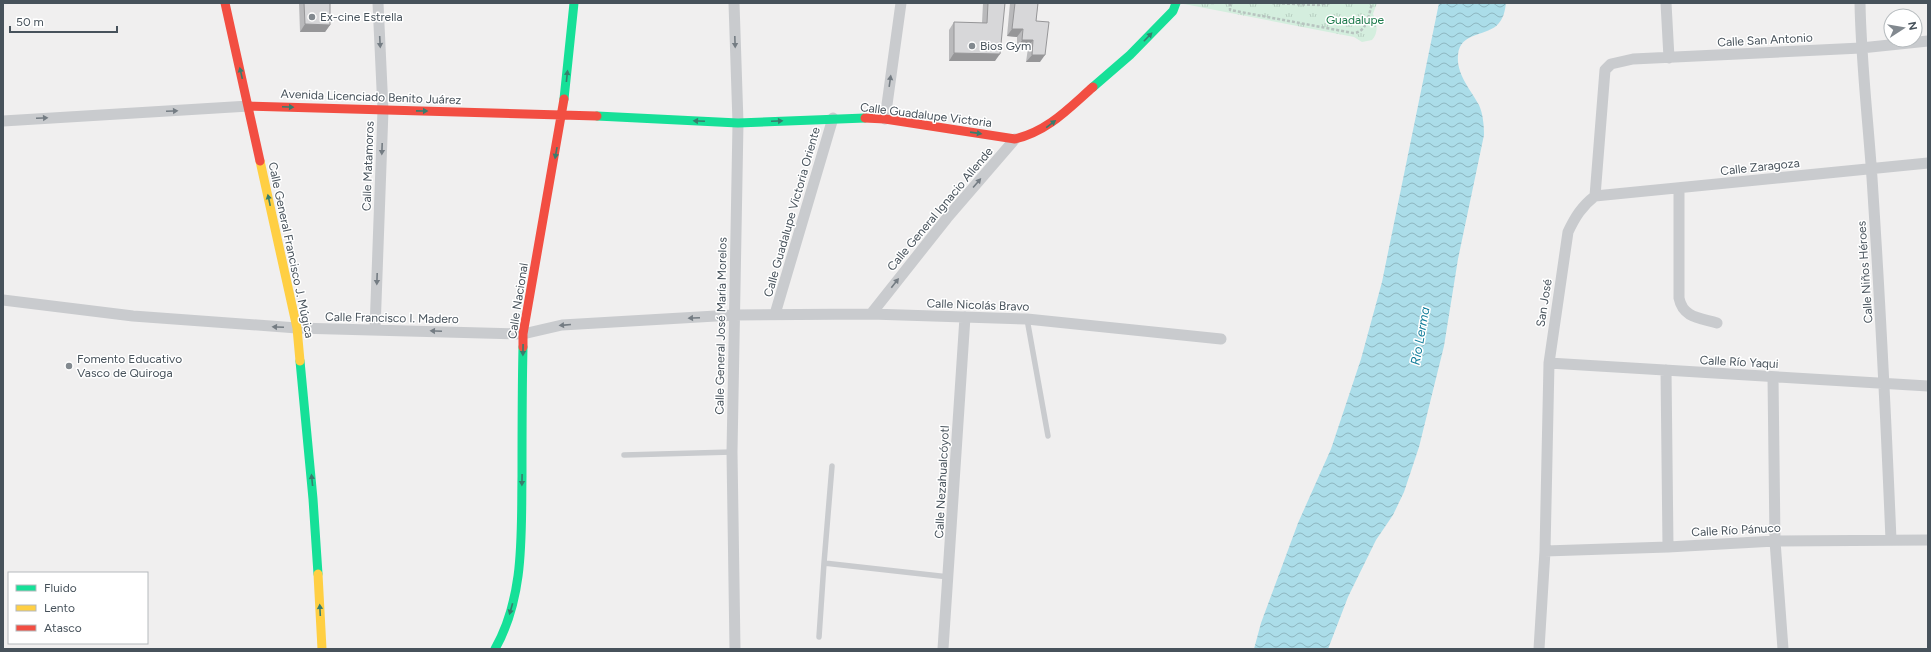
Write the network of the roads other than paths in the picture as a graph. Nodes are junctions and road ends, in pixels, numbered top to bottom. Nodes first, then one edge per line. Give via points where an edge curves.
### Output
1 (225, 3) edge
2 (378, 3) edge
3 (574, 3) edge
4 (734, 3) edge
5 (901, 3) edge
6 (1176, 3) edge
7 (1666, 3) edge
8 (1860, 3) edge
9 (1928, 41) edge
10 (1861, 48) junction
11 (1669, 58) junction
12 (249, 106) junction
13 (383, 110) junction
14 (562, 114) junction
15 (833, 118) junction
16 (885, 120) junction
17 (3, 121) edge
18 (738, 123) junction
19 (1015, 139) junction
20 (1928, 163) edge
21 (1871, 169) junction
22 (1679, 188) junction
23 (1595, 196) junction
24 (3, 300) edge
25 (775, 314) junction
26 (871, 314) junction
27 (733, 315) junction
28 (965, 317) junction
29 (1027, 319) junction
30 (1717, 323) dead end
31 (297, 328) junction
32 (376, 330) junction
33 (523, 334) junction
34 (1221, 340) dead end
35 (1548, 363) junction
36 (1666, 370) junction
37 (1773, 377) junction
38 (1885, 383) junction
39 (1928, 386) edge
40 (1048, 436) dead end
41 (732, 452) junction
42 (624, 455) dead end
43 (832, 466) dead end
44 (1891, 540) junction
45 (1928, 540) edge
46 (1775, 541) junction
47 (1668, 547) junction
48 (1545, 551) junction
49 (824, 563) junction
50 (949, 577) junction
51 (819, 637) dead end
52 (322, 649) edge
53 (495, 649) edge
54 (735, 649) edge
55 (943, 649) edge
56 (1539, 649) edge
57 (1783, 649) edge

12 -> 1 street, Calle General Francisco J. Múgica
2 -> 13 street, Calle Matamoros
14 -> 3 street, Calle Nacional
4 -> 18 street, Calle General José María Morelos
16 -> 5 street
19 -> 6 street via 1048,126 1081,99 1130,55 1173,11
7 - 11 street
8 - 10 street, Calle Niños Héroes
9 - 10 street, Calle San Antonio
10 - 11 street, Calle San Antonio
10 - 21 street, Calle Niños Héroes
11 - 23 street, Calle San Antonio via 1621,61 1611,64 1605,70
12 -> 13 street, Avenida Licenciado Benito Juárez
17 -> 12 street, Avenida Licenciado Benito Juárez
31 -> 12 street, Calle General Francisco J. Múgica
13 -> 14 street, Avenida Licenciado Benito Juárez
13 -> 32 street, Calle Matamoros
18 -> 14 street, Avenida Licenciado Benito Juárez
14 -> 33 street, Calle Nacional
15 - 16 street, Calle Guadalupe Victoria
18 -> 15 street, Calle Guadalupe Victoria
15 - 25 street, Calle Guadalupe Victoria Oriente
16 -> 19 street, Calle Guadalupe Victoria
18 - 27 street, Calle General José María Morelos
26 -> 19 street, Calle General Ignacio Allende via 947,218
20 - 21 street, Calle Zaragoza
21 - 22 street, Calle Zaragoza
21 - 38 street, Calle Niños Héroes
22 - 23 street, Calle Zaragoza
22 - 30 street via 1681,307 1687,314
23 - 35 street, San José via 1583,205 1568,232
31 -> 24 street, Calle Francisco I. Madero via 148,317
25 - 26 street, Calle Nicolás Bravo
25 - 27 street, Calle Nicolás Bravo
26 - 28 street, Calle Nicolás Bravo
27 -> 33 street, Calle Francisco I. Madero via 562,325
27 - 41 street, Calle General José María Morelos
28 - 29 street, Calle Nicolás Bravo
28 - 50 street, Calle Nezahualcóyotl
29 - 34 street, Calle Nicolás Bravo
29 - 40 lane
31 - 32 street, Calle Francisco I. Madero
52 -> 31 street, Calle General Francisco J. Múgica via 313,499
33 -> 32 street, Calle Francisco I. Madero
33 -> 53 street, Calle Nacional via 521,552 516,591 504,633
35 - 36 street, Calle Río Yaqui
35 - 48 street, San José
36 - 37 street, Calle Río Yaqui
36 - 47 street
37 - 38 street, Calle Río Yaqui
37 - 46 street
38 - 39 street, Calle Río Yaqui
38 - 44 street, Calle Niños Héroes
41 - 42 lane
41 - 54 street, Calle General José María Morelos
43 - 49 lane
44 - 45 street, Calle Río Pánuco
44 - 46 street, Calle Río Pánuco
46 - 47 street, Calle Río Pánuco
46 - 57 street
47 - 48 street, Calle Río Pánuco
48 - 56 street, San José
49 - 50 lane
49 - 51 lane
50 - 55 street, Calle Nezahualcóyotl

